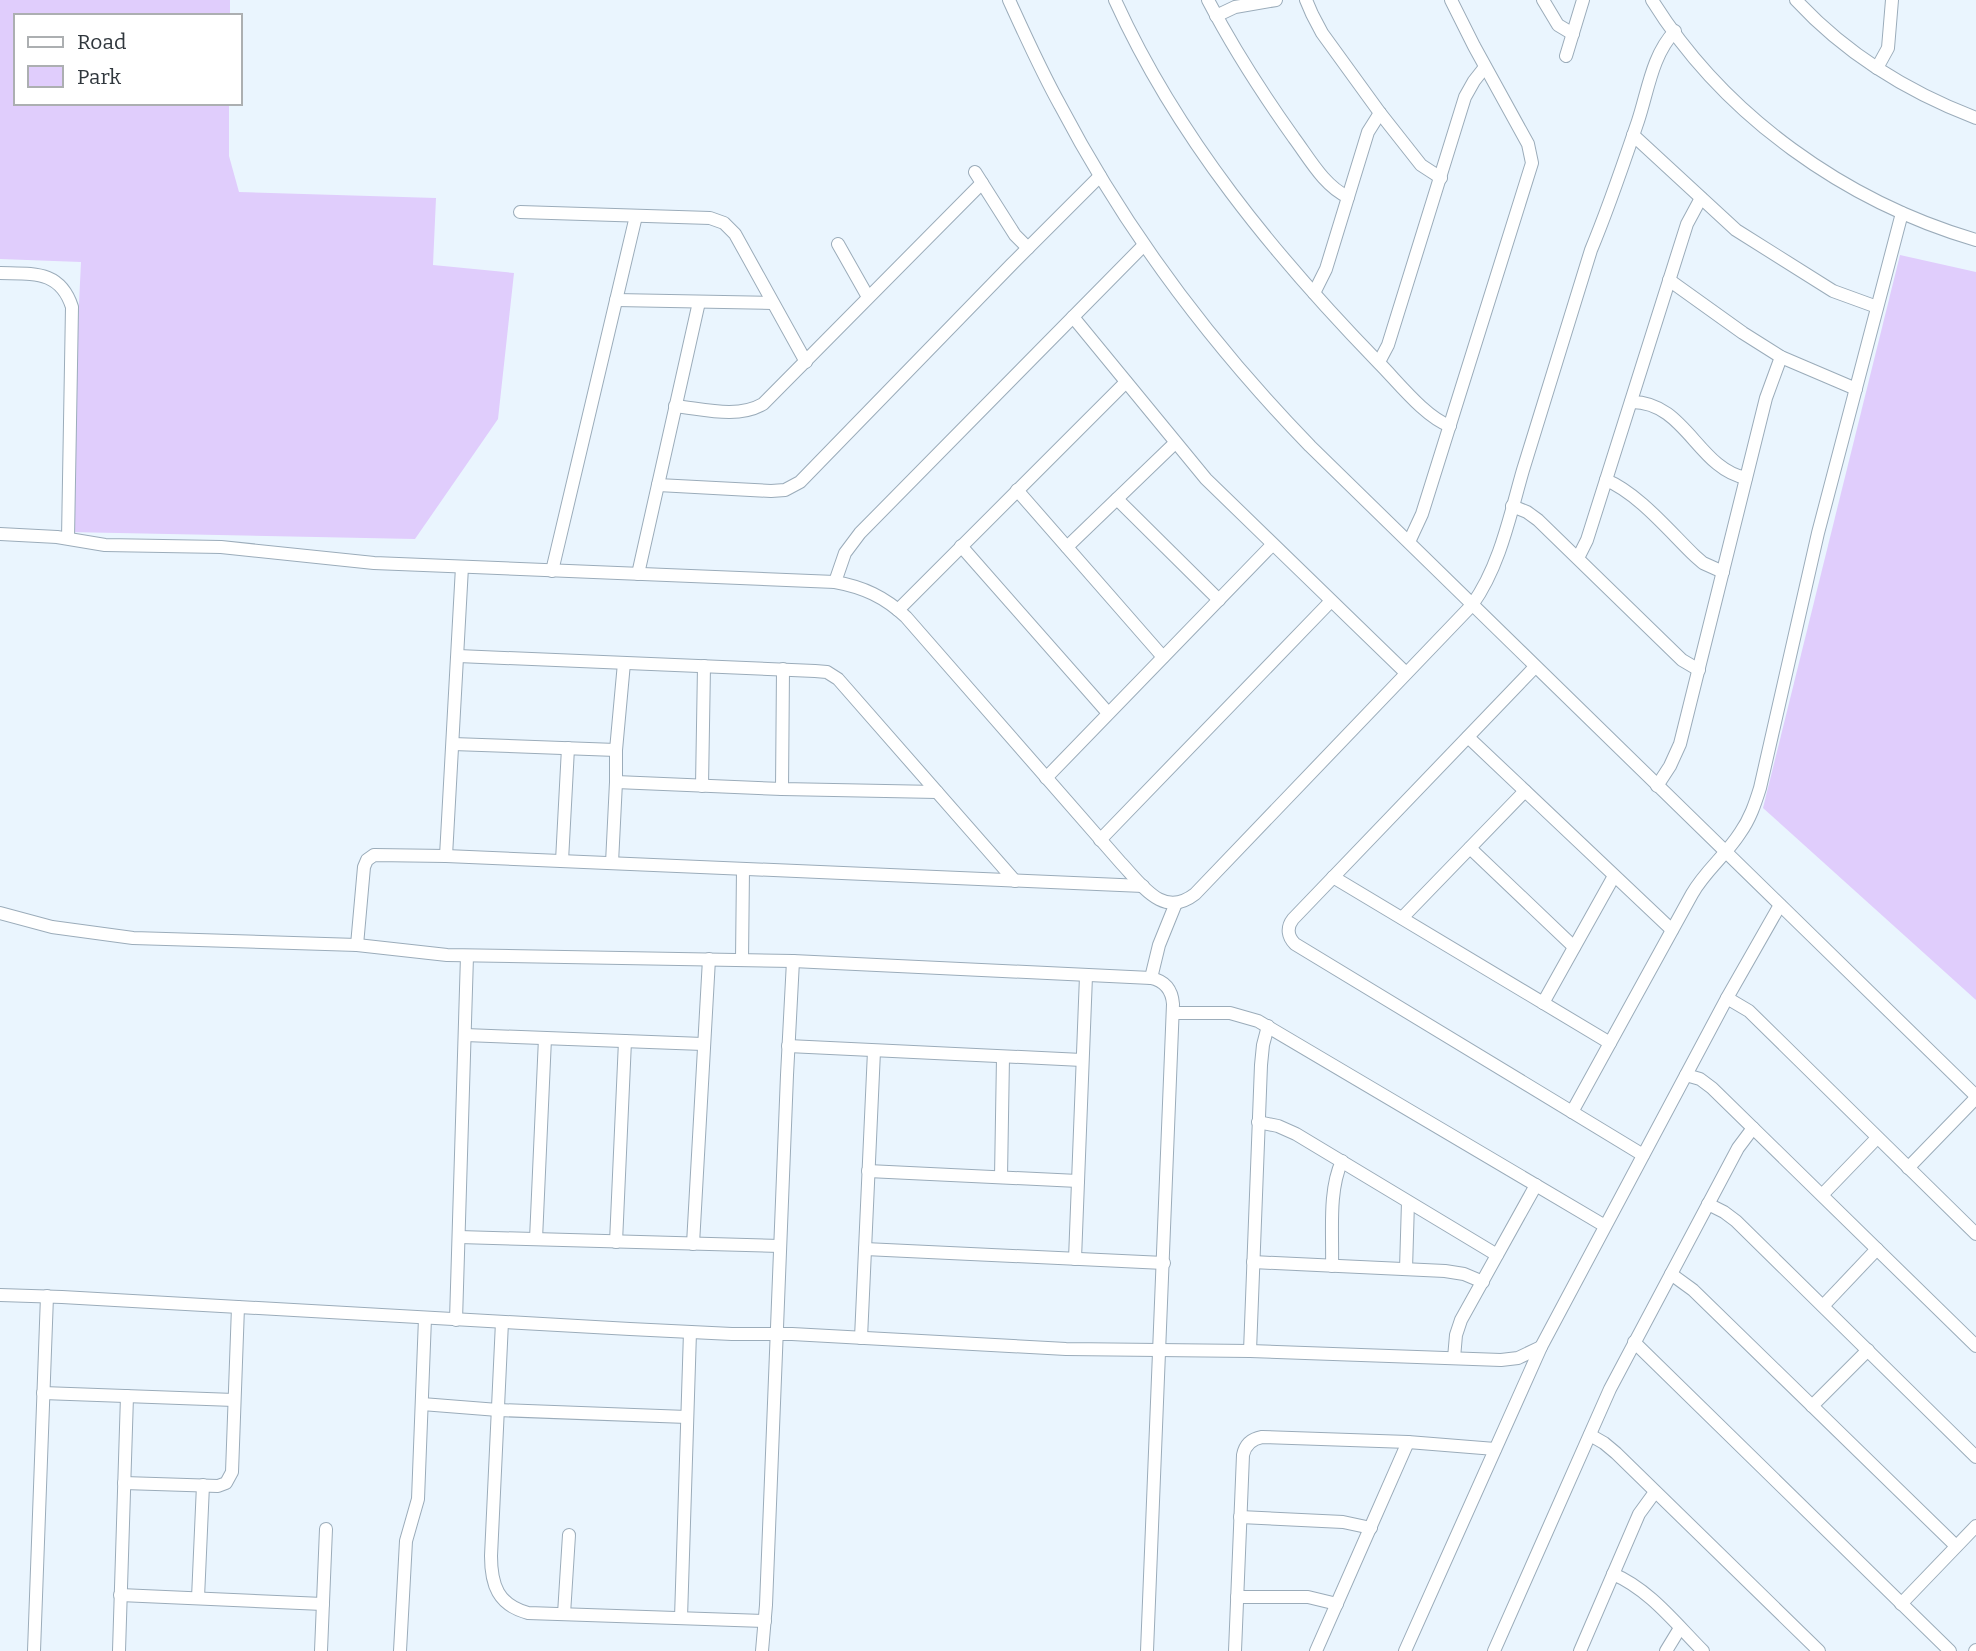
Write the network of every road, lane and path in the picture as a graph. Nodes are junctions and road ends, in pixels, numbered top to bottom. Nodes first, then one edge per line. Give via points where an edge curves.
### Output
1 (1009, 0) edge
2 (1115, 0) edge
3 (1208, 0) edge
4 (1276, 0) edge
5 (1306, 0) edge
6 (1451, 0) edge
7 (1543, 0) edge
8 (1583, 0) edge
9 (1652, 0) edge
10 (1796, 0) edge
11 (1892, 0) edge
12 (1216, 16) junction
13 (1675, 31) junction
14 (1573, 34) junction
15 (1566, 56) dead end
16 (1485, 66) junction
17 (1877, 68) junction
18 (1380, 113) junction
19 (1976, 118) edge
20 (1633, 135) junction
21 (1100, 176) junction
22 (1441, 178) junction
23 (1348, 197) junction
24 (1701, 198) junction
25 (520, 212) dead end
26 (1902, 212) junction
27 (636, 216) junction
28 (1976, 240) edge
29 (838, 244) dead end
30 (1144, 245) junction
31 (1028, 248) junction
32 (0, 273) edge
33 (1670, 280) junction
34 (1314, 293) junction
35 (868, 296) junction
36 (616, 300) junction
37 (699, 302) junction
38 (772, 303) junction
39 (1877, 307) junction
40 (1073, 317) junction
41 (1781, 357) junction
42 (806, 362) junction
43 (1379, 362) junction
44 (1126, 382) junction
45 (1856, 389) junction
46 (1631, 402) junction
47 (676, 406) junction
48 (1450, 426) junction
49 (1175, 443) junction
50 (1746, 478) junction
51 (1606, 480) junction
52 (658, 485) junction
53 (1017, 490) junction
54 (1117, 499) junction
55 (1512, 506) junction
56 (0, 534) edge
57 (68, 538) junction
58 (1409, 542) junction
59 (1272, 545) junction
60 (961, 546) junction
61 (1067, 547) junction
62 (1578, 558) junction
63 (462, 567) junction
64 (552, 571) junction
65 (1723, 572) junction
66 (638, 575) junction
67 (835, 582) junction
68 (1219, 600) junction
69 (1331, 601) junction
70 (1472, 605) junction
71 (898, 610) junction
72 (458, 656) junction
73 (1163, 657) junction
74 (624, 663) junction
75 (704, 666) junction
76 (1535, 667) junction
77 (783, 669) junction
78 (1699, 670) junction
79 (1406, 673) junction
80 (1108, 713) junction
81 (1468, 737) junction
82 (453, 744) junction
83 (568, 748) junction
84 (616, 750) junction
85 (1046, 778) junction
86 (616, 782) junction
87 (702, 786) junction
88 (1657, 786) junction
89 (782, 789) junction
90 (1525, 791) junction
91 (937, 792) junction
92 (1100, 840) junction
93 (1470, 848) junction
94 (1724, 852) junction
95 (446, 856) junction
96 (562, 861) junction
97 (612, 863) junction
98 (743, 869) junction
99 (1614, 876) junction
100 (1333, 877) junction
101 (1015, 880) junction
102 (1143, 886) junction
103 (1176, 903) junction
104 (1780, 905) junction
105 (0, 913) edge
106 (1402, 918) junction
107 (1672, 930) junction
108 (357, 945) junction
109 (1574, 947) junction
110 (467, 956) junction
111 (709, 960) junction
112 (742, 960) junction
113 (793, 961) junction
114 (1086, 976) junction
115 (1151, 978) junction
116 (1727, 998) junction
117 (1544, 1003) junction
118 (1173, 1013) junction
119 (1268, 1026) junction
120 (465, 1035) junction
121 (545, 1038) junction
122 (625, 1041) junction
123 (1610, 1043) junction
124 (703, 1044) junction
125 (788, 1046) junction
126 (874, 1051) junction
127 (1003, 1056) junction
128 (1082, 1060) junction
129 (1686, 1074) junction
130 (1976, 1098) edge
131 (1572, 1112) junction
132 (1258, 1122) junction
133 (1753, 1128) junction
134 (1877, 1138) junction
135 (1643, 1156) junction
136 (1342, 1161) junction
137 (1908, 1168) junction
138 (869, 1171) junction
139 (1001, 1177) junction
140 (1078, 1181) junction
141 (1536, 1185) junction
142 (1822, 1195) junction
143 (1408, 1202) junction
144 (1708, 1204) junction
145 (1605, 1226) junction
146 (1976, 1234) edge
147 (459, 1237) junction
148 (536, 1239) junction
149 (616, 1242) junction
150 (693, 1244) junction
151 (780, 1246) junction
152 (865, 1249) junction
153 (1877, 1249) junction
154 (1497, 1255) junction
155 (1075, 1259) junction
156 (1253, 1262) junction
157 (1164, 1263) junction
158 (1332, 1266) junction
159 (1406, 1269) junction
160 (1671, 1275) junction
161 (1483, 1282) junction
162 (0, 1295) edge
163 (47, 1296) junction
164 (1823, 1306) junction
165 (238, 1307) junction
166 (425, 1318) junction
167 (456, 1320) junction
168 (502, 1322) junction
169 (690, 1332) junction
170 (777, 1334) junction
171 (861, 1338) junction
172 (1634, 1342) junction
173 (1976, 1346) edge
174 (1541, 1347) junction
175 (1160, 1349) junction
176 (1868, 1350) junction
177 (1250, 1351) junction
178 (1454, 1358) junction
179 (43, 1393) junction
180 (127, 1396) junction
181 (234, 1400) junction
182 (422, 1404) junction
183 (1812, 1406) junction
184 (498, 1410) junction
185 (687, 1417) junction
186 (1590, 1435) junction
187 (1408, 1443) junction
188 (1495, 1450) junction
189 (1976, 1457) edge
190 (124, 1483) junction
191 (203, 1485) junction
192 (1655, 1492) junction
193 (1240, 1517) junction
194 (1976, 1526) edge
195 (1370, 1528) junction
196 (326, 1529) dead end
197 (569, 1535) dead end
198 (1956, 1546) junction
199 (1613, 1574) junction
200 (120, 1595) junction
201 (1237, 1597) junction
202 (198, 1598) junction
203 (323, 1604) junction
204 (1337, 1604) junction
205 (1901, 1604) junction
206 (564, 1614) junction
207 (681, 1618) junction
208 (765, 1621) junction
209 (1680, 1628) junction
210 (34, 1651) edge
211 (118, 1651) edge
212 (321, 1651) edge
213 (400, 1651) edge
214 (762, 1651) edge
215 (1147, 1651) edge
216 (1235, 1651) edge
217 (1316, 1651) edge
218 (1405, 1651) edge
219 (1494, 1651) edge
220 (1580, 1651) edge
221 (1666, 1651) edge
222 (1703, 1651) edge
223 (1819, 1651) edge
224 (1950, 1651) edge

1 - 21 street via 1053,93
2 - 34 street via 1145,60 1210,164
3 - 12 street
4 - 12 street
5 - 18 street via 1322,33
6 - 16 street
7 - 14 street via 1554,20
8 - 14 street
9 - 13 street
10 - 17 street
11 - 17 street via 1888,48
12 - 23 street via 1301,147 1329,183
13 - 20 street via 1657,59
13 - 26 street via 1722,88 1782,141 1850,187
14 - 15 street
16 - 22 street via 1465,97
16 - 48 street via 1528,144 1532,163
17 - 19 street
18 - 22 street via 1421,164
18 - 23 street via 1368,132
20 - 24 street
20 - 55 street via 1591,250
21 - 30 street
21 - 31 street
22 - 43 street
23 - 34 street
24 - 33 street via 1690,217
24 - 39 street via 1736,230 1818,283
25 - 27 street
26 - 28 street
26 - 39 street
27 - 36 street
27 - 38 street via 710,218 724,223 735,234
29 - 35 street
30 - 40 street
30 - 58 street via 1255,388
31 - 35 street via 979,178
31 - 52 street via 795,485 771,491
32 - 57 street via 47,276 63,289 72,307
33 - 41 street
33 - 46 street
34 - 43 street
35 - 42 street
36 - 37 street
36 - 64 street
37 - 38 street
37 - 47 street
38 - 42 street
39 - 45 street
40 - 44 street
40 - 67 street via 860,533 845,553
41 - 45 street
41 - 50 street
42 - 47 street via 770,399 748,411
43 - 48 street via 1432,416
44 - 49 street
44 - 53 street
45 - 94 street via 1757,798 1744,827
46 - 50 street via 1663,410 1721,466
46 - 51 street
47 - 52 street
48 - 58 street
49 - 54 street
49 - 59 street
50 - 65 street
51 - 62 street
51 - 65 street via 1632,495 1703,563
52 - 66 street
53 - 60 street
53 - 61 street
54 - 61 street
54 - 68 street
55 - 62 street via 1533,516
55 - 70 street via 1492,570
56 - 57 street
57 - 63 street via 105,545 214,546 344,561
58 - 70 street
59 - 68 street
59 - 69 street
60 - 71 street
60 - 80 street
61 - 73 street
62 - 78 street via 1682,660
63 - 64 street
63 - 72 street
64 - 66 street
65 - 78 street
66 - 67 street
67 - 71 street via 870,592
68 - 73 street
69 - 79 street
69 - 92 street
70 - 76 street
70 - 79 street
71 - 85 street
72 - 74 street
72 - 82 street
73 - 80 street
74 - 75 street
74 - 84 street
75 - 77 street
75 - 87 street
76 - 81 street
76 - 88 street
77 - 89 street
77 - 91 street via 827,673 838,679
78 - 88 street via 1680,744
79 - 103 street via 1195,894
80 - 85 street
81 - 90 street
81 - 100 street
82 - 83 street
82 - 95 street
83 - 84 street
83 - 96 street
84 - 86 street
85 - 92 street
86 - 87 street
86 - 97 street
87 - 89 street
88 - 94 street
89 - 91 street
90 - 93 street
90 - 99 street
91 - 101 street
92 - 102 street
93 - 106 street
93 - 109 street
94 - 104 street
94 - 107 street via 1699,883
95 - 96 street
95 - 108 street via 369,856 361,881
96 - 97 street
97 - 98 street
98 - 101 street
98 - 112 street
99 - 107 street
99 - 109 street
100 - 106 street
100 - 131 street via 1290,922 1289,934 1295,944
101 - 102 street
102 - 103 street via 1157,899
103 - 115 street
104 - 116 street
104 - 130 street
105 - 108 street via 52,928 122,937
106 - 117 street
107 - 123 street
108 - 110 street
109 - 117 street
110 - 111 street
110 - 120 street
111 - 112 street
111 - 124 street
112 - 113 street
113 - 114 street
113 - 125 street
114 - 115 street
114 - 128 street
115 - 118 street via 1170,990
116 - 129 street
116 - 134 street via 1749,1011
117 - 123 street
118 - 119 street via 1239,1014
118 - 157 street
119 - 132 street via 1261,1055
119 - 141 street
120 - 121 street
120 - 147 street
121 - 122 street
121 - 148 street
122 - 124 street
122 - 149 street
123 - 131 street
124 - 150 street
125 - 126 street
125 - 151 street
126 - 127 street
126 - 138 street
127 - 128 street
127 - 139 street
128 - 140 street
129 - 133 street via 1706,1083
129 - 135 street
130 - 137 street
131 - 135 street
132 - 136 street via 1288,1130
132 - 156 street
133 - 142 street
133 - 144 street
134 - 137 street
134 - 142 street
135 - 145 street
136 - 143 street
136 - 158 street via 1334,1191
137 - 146 street
138 - 139 street
138 - 152 street
139 - 140 street
140 - 155 street
141 - 145 street
141 - 154 street
142 - 153 street
143 - 154 street
143 - 159 street
144 - 160 street
144 - 164 street via 1737,1221
145 - 174 street
147 - 148 street
147 - 167 street
148 - 149 street
149 - 150 street
150 - 151 street
151 - 170 street
152 - 155 street
152 - 171 street
153 - 164 street
153 - 173 street
154 - 161 street
155 - 157 street
156 - 158 street
156 - 177 street
157 - 175 street
158 - 159 street
159 - 161 street via 1455,1272
160 - 172 street
160 - 183 street via 1693,1290
161 - 178 street via 1458,1328
162 - 163 street
163 - 165 street
163 - 179 street
164 - 176 street
165 - 166 street
165 - 181 street
166 - 167 street
166 - 182 street
167 - 168 street
168 - 169 street
168 - 184 street
169 - 170 street
169 - 185 street
170 - 171 street
170 - 208 street
171 - 175 street
172 - 186 street
172 - 205 street
174 - 178 street via 1510,1360
174 - 188 street
175 - 177 street
175 - 215 street
176 - 183 street
176 - 189 street
177 - 178 street
179 - 180 street
179 - 210 street
180 - 181 street
180 - 190 street
181 - 191 street via 231,1476 222,1485
182 - 184 street
182 - 213 street via 418,1499 406,1541
183 - 198 street
184 - 185 street
184 - 206 street via 493,1582 500,1597 520,1611
185 - 207 street
186 - 192 street via 1611,1447
186 - 219 street
187 - 188 street
187 - 193 street via 1254,1439 1242,1455
187 - 195 street
188 - 218 street
190 - 191 street
190 - 200 street
191 - 202 street
192 - 199 street via 1639,1514
192 - 223 street
193 - 195 street via 1350,1522
193 - 201 street
194 - 198 street
195 - 204 street
196 - 203 street
197 - 206 street
198 - 205 street
199 - 209 street via 1642,1591
199 - 220 street
200 - 202 street
200 - 211 street
201 - 204 street via 1308,1597
201 - 216 street
202 - 203 street
203 - 212 street
204 - 217 street
205 - 224 street
206 - 207 street
207 - 208 street
208 - 214 street
209 - 221 street
209 - 222 street

